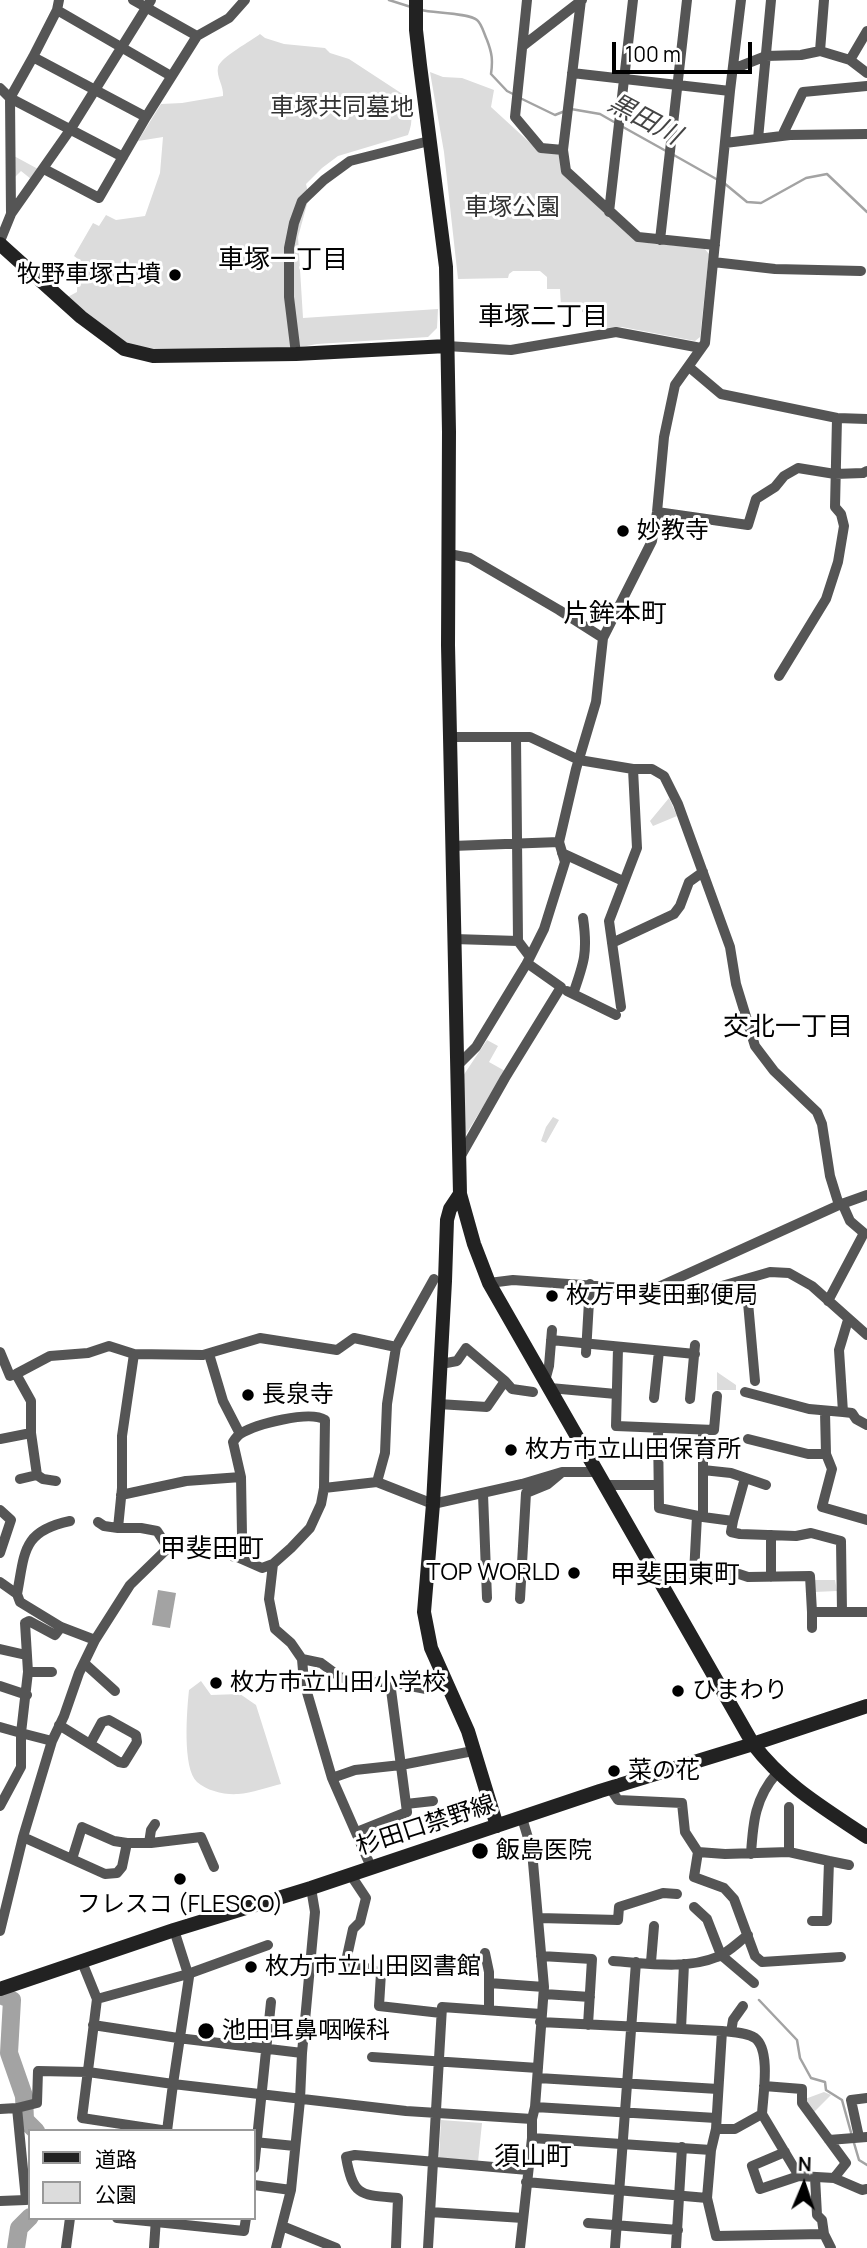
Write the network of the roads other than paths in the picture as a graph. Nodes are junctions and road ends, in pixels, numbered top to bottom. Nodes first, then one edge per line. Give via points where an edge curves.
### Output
1 (133, 0) edge
2 (527, 0) edge
3 (581, 0) edge
4 (633, 0) edge
5 (687, 0) edge
6 (741, 0) edge
7 (771, 0) edge
8 (824, 0) edge
9 (241, 2) edge
10 (148, 3) edge
11 (58, 5) edge
12 (416, 6) edge
13 (867, 31) edge
14 (197, 36) junction
15 (524, 45) junction
16 (120, 47) junction
17 (820, 51) junction
18 (766, 56) junction
19 (33, 57) junction
20 (850, 60) junction
21 (733, 69) junction
22 (572, 73) junction
23 (867, 73) edge
24 (171, 76) junction
25 (625, 79) junction
26 (678, 85) junction
27 (867, 86) edge
28 (0, 88) edge
29 (94, 89) junction
30 (730, 91) junction
31 (10, 99) junction
32 (146, 117) junction
33 (70, 130) junction
34 (867, 134) edge
35 (782, 136) junction
36 (758, 139) junction
37 (429, 141) junction
38 (725, 143) junction
39 (563, 150) junction
40 (123, 157) junction
41 (44, 169) junction
42 (609, 212) junction
43 (11, 214) junction
44 (660, 240) junction
45 (0, 242) edge
46 (715, 245) junction
47 (713, 262) junction
48 (861, 271) dead end
49 (447, 346) junction
50 (701, 348) junction
51 (296, 354) junction
52 (690, 368) junction
53 (837, 418) junction
54 (867, 419) edge
55 (867, 471) edge
56 (835, 474) junction
57 (657, 512) junction
58 (449, 554) junction
59 (603, 638) junction
60 (779, 676) dead end
61 (450, 737) junction
62 (516, 737) junction
63 (579, 760) junction
64 (633, 769) junction
65 (517, 842) junction
66 (452, 846) junction
67 (561, 848) junction
68 (703, 872) junction
69 (623, 881) junction
70 (583, 918) dead end
71 (454, 939) junction
72 (518, 940) junction
73 (612, 943) junction
74 (529, 960) junction
75 (561, 987) junction
76 (573, 994) junction
77 (457, 1066) junction
78 (459, 1159) junction
79 (460, 1194) junction
80 (866, 1196) edge
81 (841, 1204) junction
82 (440, 1280) junction
83 (746, 1280) junction
84 (489, 1283) junction
85 (590, 1284) junction
86 (654, 1289) junction
87 (828, 1301) junction
88 (848, 1320) junction
89 (867, 1335) edge
90 (396, 1348) junction
91 (586, 1348) junction
92 (618, 1348) junction
93 (659, 1351) junction
94 (0, 1352) edge
95 (134, 1354) junction
96 (209, 1354) junction
97 (441, 1364) junction
98 (9, 1377) edge
99 (505, 1381) junction
100 (755, 1381) dead end
101 (547, 1384) junction
102 (533, 1392) dead end
103 (745, 1392) dead end
104 (616, 1394) junction
105 (717, 1396) dead end
106 (654, 1398) dead end
107 (690, 1399) dead end
108 (438, 1404) junction
109 (825, 1412) junction
110 (844, 1412) junction
111 (867, 1424) edge
112 (658, 1428) junction
113 (703, 1430) junction
114 (32, 1433) junction
115 (240, 1434) junction
116 (0, 1439) edge
117 (748, 1439) dead end
118 (825, 1454) junction
119 (703, 1470) junction
120 (562, 1472) junction
121 (597, 1472) junction
122 (37, 1475) junction
123 (241, 1477) junction
124 (745, 1478) junction
125 (20, 1479) dead end
126 (57, 1481) dead end
127 (377, 1482) junction
128 (606, 1485) junction
129 (658, 1485) junction
130 (766, 1485) dead end
131 (324, 1488) junction
132 (483, 1494) junction
133 (121, 1495) junction
134 (433, 1504) junction
135 (0, 1510) edge
136 (700, 1517) junction
137 (867, 1520) edge
138 (70, 1521) dead end
139 (733, 1521) junction
140 (98, 1522) dead end
141 (118, 1528) junction
142 (771, 1535) junction
143 (168, 1548) junction
144 (0, 1553) edge
145 (234, 1557) junction
146 (273, 1564) junction
147 (694, 1574) junction
148 (771, 1577) junction
149 (657, 1579) junction
150 (0, 1582) edge
151 (17, 1594) junction
152 (487, 1598) dead end
153 (520, 1599) dead end
154 (812, 1612) junction
155 (842, 1612) junction
156 (867, 1612) edge
157 (61, 1627) junction
158 (812, 1628) dead end
159 (95, 1640) junction
160 (0, 1649) edge
161 (26, 1655) junction
162 (302, 1659) junction
163 (84, 1663) junction
164 (28, 1672) junction
165 (52, 1672) dead end
166 (390, 1682) junction
167 (445, 1684) junction
168 (0, 1686) edge
169 (115, 1691) dead end
170 (27, 1695) junction
171 (867, 1706) edge
172 (59, 1725) junction
173 (0, 1727) edge
174 (21, 1733) junction
175 (52, 1741) junction
176 (90, 1744) junction
177 (753, 1744) junction
178 (473, 1751) junction
179 (401, 1765) junction
180 (777, 1773) junction
181 (332, 1778) junction
182 (610, 1788) junction
183 (433, 1801) dead end
184 (406, 1804) junction
185 (0, 1806) edge
186 (789, 1807) dead end
187 (522, 1818) junction
188 (155, 1824) dead end
189 (496, 1826) junction
190 (357, 1832) junction
191 (23, 1837) junction
192 (867, 1837) edge
193 (127, 1843) junction
194 (149, 1843) junction
195 (698, 1852) junction
196 (789, 1852) junction
197 (751, 1854) junction
198 (72, 1859) junction
199 (829, 1861) junction
200 (849, 1865) dead end
201 (215, 1867) dead end
202 (372, 1867) junction
203 (353, 1874) junction
204 (311, 1888) junction
205 (677, 1894) dead end
206 (694, 1907) dead end
207 (539, 1918) junction
208 (812, 1921) dead end
209 (654, 1926) dead end
210 (174, 1930) junction
211 (0, 1931) edge
212 (748, 1935) junction
213 (268, 1945) dead end
214 (485, 1953) dead end
215 (721, 1955) junction
216 (541, 1956) junction
217 (841, 1956) dead end
218 (448, 1960) dead end
219 (613, 1961) dead end
220 (82, 1962) junction
221 (636, 1962) junction
222 (651, 1962) junction
223 (684, 1964) junction
224 (382, 1973) junction
225 (188, 1975) junction
226 (489, 1983) junction
227 (754, 1983) dead end
228 (0, 1989) edge
229 (544, 1991) junction
230 (590, 1997) junction
231 (97, 1999) junction
232 (271, 2002) dead end
233 (743, 2006) dead end
234 (489, 2010) junction
235 (441, 2013) junction
236 (541, 2018) junction
237 (93, 2025) junction
238 (588, 2025) junction
239 (630, 2027) junction
240 (681, 2029) junction
241 (726, 2031) junction
242 (178, 2038) junction
243 (266, 2050) junction
244 (302, 2053) junction
245 (372, 2057) dead end
246 (439, 2063) junction
247 (88, 2072) junction
248 (538, 2073) junction
249 (626, 2083) junction
250 (173, 2084) junction
251 (764, 2086) junction
252 (718, 2089) junction
253 (261, 2095) junction
254 (867, 2098) edge
255 (300, 2100) junction
256 (21, 2107) junction
257 (535, 2107) junction
258 (0, 2109) edge
259 (624, 2112) junction
260 (435, 2114) junction
261 (762, 2114) junction
262 (87, 2119) junction
263 (531, 2119) junction
264 (716, 2124) junction
265 (85, 2129) edge
266 (154, 2129) edge
267 (168, 2129) edge
268 (256, 2134) edge
269 (858, 2137) edge
270 (532, 2138) junction
271 (829, 2140) junction
272 (256, 2142) edge
273 (622, 2143) junction
274 (295, 2146) junction
275 (682, 2147) junction
276 (711, 2150) junction
277 (785, 2152) junction
278 (433, 2163) junction
279 (528, 2170) junction
280 (799, 2176) junction
281 (815, 2177) junction
282 (834, 2178) junction
283 (526, 2182) junction
284 (256, 2185) edge
285 (867, 2189) edge
286 (291, 2190) junction
287 (619, 2190) junction
288 (678, 2195) junction
289 (707, 2198) junction
290 (0, 2201) edge
291 (430, 2212) junction
292 (523, 2218) junction
293 (70, 2220) edge
294 (156, 2220) edge
295 (246, 2220) edge
296 (588, 2223) dead end
297 (617, 2225) junction
298 (282, 2226) junction
299 (678, 2230) junction
300 (824, 2234) junction
301 (66, 2248) edge
302 (154, 2248) edge
303 (276, 2248) edge
304 (336, 2248) edge
305 (397, 2248) edge
306 (428, 2248) edge
307 (520, 2248) edge
308 (615, 2248) edge
309 (676, 2248) edge
310 (831, 2248) edge

1 - 10 street
2 - 15 street
3 - 15 street
3 - 22 street
4 - 25 street
5 - 26 street
6 - 21 street
7 - 18 street
8 - 17 street
9 - 14 street via 229,18
10 - 14 street
10 - 16 street
11 - 16 street
11 - 19 street
12 - 37 street
13 - 20 street
14 - 24 street
15 - 39 street via 515,117 541,148
16 - 24 street
16 - 29 street
17 - 18 street
17 - 20 street
18 - 21 street
18 - 36 street
19 - 29 street
19 - 31 street
20 - 23 street
21 - 30 street
22 - 25 street
22 - 39 street
24 - 32 street
25 - 26 street
25 - 42 street
26 - 30 street
26 - 44 street
27 - 35 street via 803,92
28 - 31 street
29 - 32 street
29 - 33 street
30 - 38 street
31 - 33 street
31 - 43 street
32 - 40 street
33 - 40 street
33 - 41 street
34 - 35 street
35 - 36 street
36 - 38 street
37 - 49 street via 446,267
37 - 51 street via 350,161 302,201 289,248
38 - 46 street
39 - 42 street via 566,171
40 - 41 street via 99,198
41 - 43 street
42 - 44 street via 638,237
43 - 45 street
44 - 46 street
45 - 51 street via 81,317 124,349 153,356
46 - 47 street
47 - 48 street
47 - 50 street
49 - 50 street via 511,350 616,332
49 - 51 street
49 - 58 street
50 - 52 street
52 - 53 street via 721,394
52 - 57 street via 675,385 664,437
53 - 54 street
53 - 56 street
55 - 56 street
56 - 57 street via 798,468 756,499 748,525
56 - 60 street via 835,507 844,526 838,562 826,600
57 - 59 street via 652,541
58 - 59 street via 470,558
58 - 61 street
59 - 63 street via 596,702
61 - 62 street
61 - 66 street
62 - 63 street via 530,737
62 - 65 street
63 - 64 street
63 - 67 street
64 - 68 street via 652,769 664,776
64 - 69 street via 637,848
65 - 66 street
65 - 67 street
65 - 72 street
66 - 71 street
67 - 69 street
67 - 74 street via 565,862
68 - 73 street via 689,882 674,914
68 - 81 street via 730,947 755,1046 817,1112 832,1184
69 - 73 street via 609,921
70 - 76 street via 584,962
71 - 72 street
71 - 77 street
72 - 74 street
73 - 76 street via 618,1011
74 - 75 street
74 - 77 street via 476,1047
75 - 76 street
75 - 78 street
77 - 78 street
78 - 79 street
79 - 82 street via 447,1220
79 - 84 street
80 - 81 street
81 - 86 street
81 - 87 street via 850,1221 864,1233
82 - 90 street
82 - 97 street
83 - 86 street via 708,1290
83 - 87 street via 770,1272 789,1273
83 - 100 street
84 - 85 street
84 - 101 street
85 - 86 street
85 - 91 street
87 - 88 street
88 - 89 street
88 - 110 street via 839,1350
90 - 96 street via 354,1338 337,1350 260,1338
90 - 127 street via 385,1453
91 - 92 street
91 - 101 street via 552,1335
92 - 93 street
92 - 104 street
93 - 106 street
93 - 107 street via 695,1350
94 - 98 street
95 - 96 street
95 - 98 street via 109,1346 50,1356
95 - 133 street via 122,1436
96 - 115 street via 223,1401
97 - 99 street via 457,1361 466,1348
97 - 108 street
98 - 114 street via 31,1402
99 - 102 street via 512,1389
99 - 108 street via 487,1407
101 - 104 street
101 - 121 street
103 - 109 street
104 - 112 street via 616,1426
105 - 113 street via 714,1430
108 - 134 street
109 - 110 street
109 - 118 street
110 - 111 street
112 - 113 street
112 - 129 street
113 - 119 street
114 - 116 street
114 - 122 street
115 - 123 street via 233,1442
115 - 131 street via 285,1418 318,1416 325,1420
117 - 118 street
118 - 137 street via 832,1469 822,1507
119 - 124 street
119 - 136 street
120 - 121 street
120 - 132 street
120 - 153 street via 526,1493
121 - 128 street
122 - 125 street
122 - 126 street
123 - 133 street via 186,1481
123 - 145 street via 242,1535
124 - 130 street
124 - 139 street
127 - 131 street
127 - 134 street
128 - 129 street
128 - 149 street
129 - 136 street via 659,1507
131 - 146 street via 310,1528
132 - 134 street
132 - 152 street
133 - 141 street
134 - 167 street via 424,1612
135 - 144 street via 11,1520
136 - 139 street
136 - 147 street
138 - 151 street via 39,1531 26,1548
139 - 142 street via 731,1532
140 - 141 street
141 - 143 street via 157,1531
142 - 148 street
142 - 155 street via 810,1533 841,1541
143 - 145 street via 188,1542 212,1546
143 - 159 street via 130,1585
145 - 146 street via 262,1568
146 - 162 street via 268,1599 275,1629
147 - 148 street
147 - 149 street
148 - 154 street via 810,1576
149 - 177 street
150 - 151 street
151 - 157 street via 20,1602
154 - 155 street
154 - 158 street
155 - 156 street
157 - 159 street
157 - 161 street via 55,1635 25,1623
159 - 163 street
160 - 161 street
161 - 164 street
162 - 166 street via 321,1663 340,1677 357,1682
162 - 181 street via 304,1682
163 - 169 street
163 - 172 street
164 - 165 street
164 - 170 street
166 - 167 street via 426,1689
166 - 179 street
167 - 178 street
168 - 170 street
170 - 174 street
171 - 177 street, 杉田口禁野線
172 - 175 street
172 - 176 street
173 - 174 street
174 - 175 street
174 - 185 street via 21,1767
175 - 191 street
176 - 176 street via 124,1763 136,1735 109,1720 102,1721
177 - 180 street
177 - 182 street, 杉田口禁野線
178 - 179 street
178 - 189 street
179 - 181 street via 359,1769
179 - 184 street
180 - 192 street
180 - 197 street via 764,1788 752,1827
181 - 190 street
182 - 187 street, 杉田口禁野線
182 - 195 street via 618,1800 682,1803 685,1832
183 - 184 street
184 - 190 street via 407,1812
186 - 196 street
187 - 189 street, 杉田口禁野線
187 - 207 street via 532,1851
188 - 194 street
189 - 202 street, 杉田口禁野線
190 - 202 street
191 - 198 street
191 - 211 street
193 - 194 street
193 - 198 street via 117,1873 104,1874
193 - 198 street via 82,1827
194 - 201 street via 199,1832
195 - 197 street
195 - 212 street via 694,1877 724,1888 734,1899
196 - 197 street
196 - 199 street
199 - 200 street
199 - 208 street via 832,1921
202 - 203 street, 杉田口禁野線
203 - 204 street, 杉田口禁野線
203 - 224 street via 366,1898 346,1961
204 - 210 street, 杉田口禁野線
204 - 244 street via 314,1912
205 - 207 street via 663,1893 619,1907 618,1920
206 - 215 street via 707,1919
207 - 216 street
209 - 222 street
210 - 220 street, 杉田口禁野線
210 - 225 street
212 - 215 street
212 - 217 street via 755,1956 765,1962
213 - 225 street
214 - 226 street
215 - 223 street
215 - 227 street
216 - 229 street
216 - 230 street via 592,1959
218 - 224 street
219 - 221 street
220 - 228 street, 杉田口禁野線
220 - 231 street
221 - 222 street
221 - 239 street
222 - 223 street
223 - 240 street
224 - 235 street via 379,2006
225 - 231 street
225 - 242 street
226 - 229 street
226 - 234 street
229 - 230 street
229 - 236 street
230 - 238 street
231 - 237 street
232 - 243 street
233 - 241 street
234 - 235 street via 442,2007
234 - 236 street
235 - 246 street
236 - 238 street
236 - 248 street
237 - 242 street
237 - 247 street
238 - 239 street
239 - 240 street
239 - 249 street
240 - 241 street
241 - 251 street via 755,2038 764,2050
241 - 252 street
242 - 243 street
242 - 250 street
243 - 244 street
243 - 253 street
244 - 255 street
245 - 246 street
246 - 248 street
246 - 260 street
247 - 250 street
247 - 256 street via 38,2071 37,2103
247 - 262 street via 82,2118
248 - 249 street
248 - 257 street
249 - 252 street
249 - 259 street
250 - 253 street
250 - 267 street
251 - 261 street
251 - 271 street via 802,2089 802,2103
252 - 264 street
253 - 255 street
253 - 268 street
254 - 269 street via 851,2100
255 - 260 street
255 - 274 street
256 - 258 street
256 - 290 street via 26,2200
257 - 259 street
257 - 263 street
259 - 264 street
259 - 273 street
260 - 263 street
260 - 278 street
261 - 264 street via 735,2129
261 - 277 street
262 - 265 street
262 - 266 street
263 - 270 street
264 - 276 street
269 - 271 street
270 - 273 street
270 - 279 street
271 - 282 street via 846,2163
272 - 274 street
273 - 275 street
273 - 287 street
274 - 286 street
275 - 276 street
275 - 288 street
276 - 289 street
277 - 280 street
277 - 280 street via 752,2166 760,2189
278 - 279 street
278 - 291 street
278 - 305 street via 346,2157 354,2185 364,2195 398,2198
279 - 283 street
280 - 281 street
281 - 282 street
281 - 300 street via 817,2215
282 - 285 street
283 - 287 street
283 - 292 street
284 - 286 street
286 - 298 street
287 - 288 street
287 - 297 street
288 - 289 street
288 - 299 street
289 - 300 street via 716,2236
291 - 292 street
291 - 306 street
292 - 307 street
293 - 301 street
294 - 295 street via 244,2231
294 - 302 street
296 - 297 street
297 - 299 street
297 - 308 street
298 - 303 street
298 - 304 street
299 - 309 street
300 - 310 street

